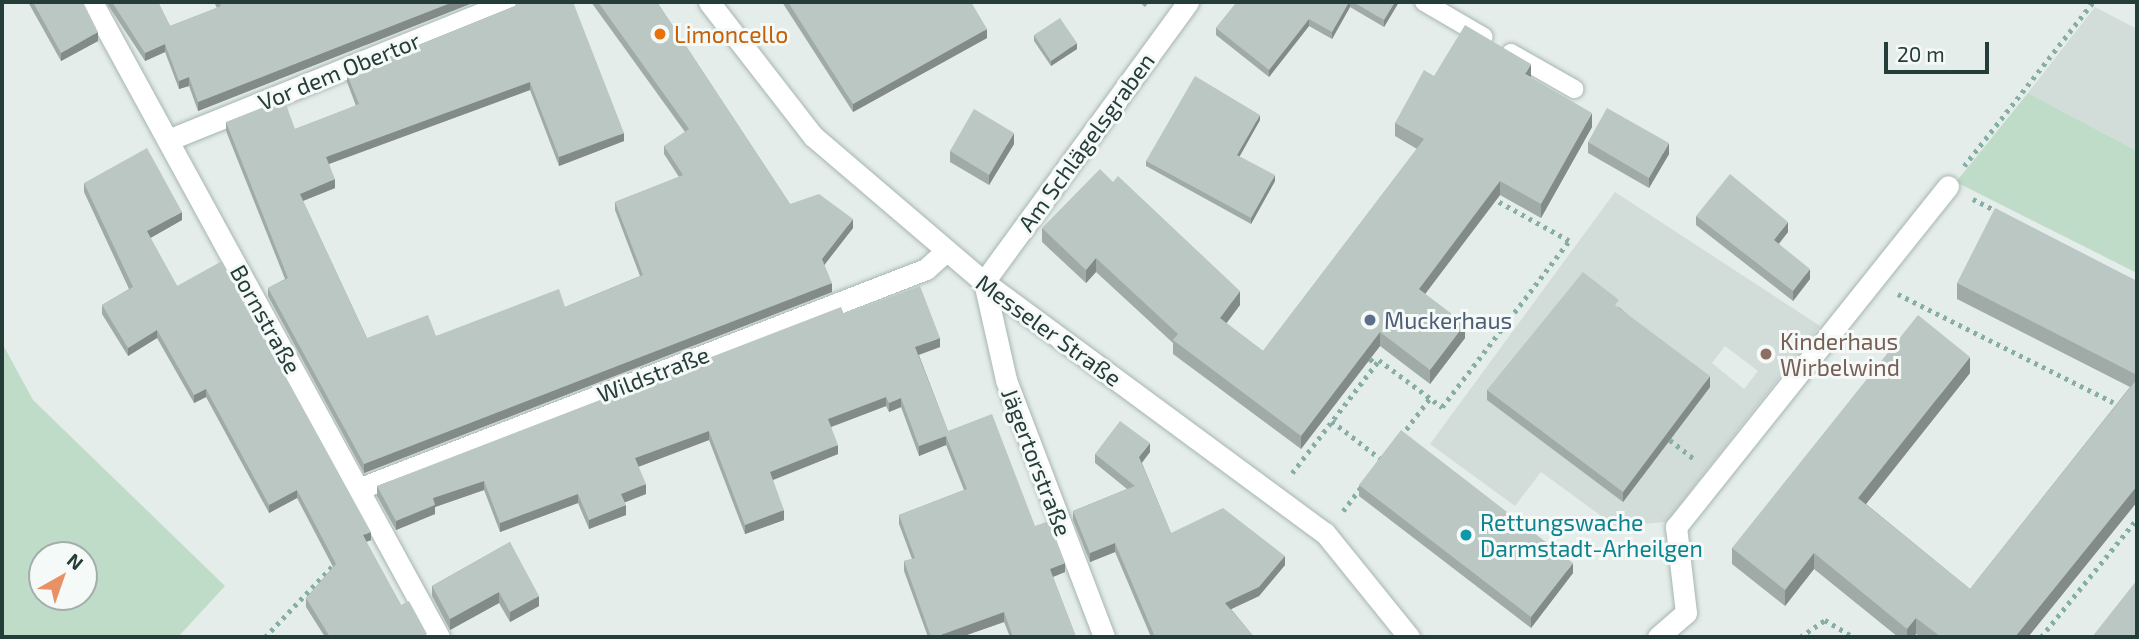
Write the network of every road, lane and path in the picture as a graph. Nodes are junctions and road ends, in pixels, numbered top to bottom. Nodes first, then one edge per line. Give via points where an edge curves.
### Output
1 (92, 2) edge
2 (510, 2) edge
3 (709, 2) edge
4 (1188, 2) edge
5 (1424, 2) edge
6 (2093, 2) edge
7 (1574, 89) dead end
8 (168, 140) junction
9 (1948, 186) junction
10 (1488, 196) edge
11 (2007, 216) edge
12 (944, 253) junction
13 (1872, 281) junction
14 (984, 282) junction
15 (1370, 359) edge
16 (1376, 364) junction
17 (1430, 398) junction
18 (2113, 402) dead end
19 (1332, 421) junction
20 (1398, 439) edge
21 (1390, 449) edge
22 (1382, 460) junction
23 (1375, 469) edge
24 (1367, 479) edge
25 (358, 489) junction
26 (1275, 495) junction
27 (2137, 519) edge
28 (375, 520) junction
29 (1325, 533) junction
30 (265, 637) edge
31 (439, 637) edge
32 (1104, 637) edge
33 (1409, 637) edge
34 (1658, 637) edge
35 (1800, 637) edge
36 (1853, 637) edge
37 (2041, 637) edge

1 - 8 street, Bornstraße
2 - 8 street, Vor dem Obertor
3 - 12 street, Messeler Straße via 813,136
4 - 14 street, Am Schlägelsgraben
5 - 7 lane
6 - 9 path
8 - 25 street, Bornstraße
9 - 11 path
9 - 13 street
10 - 17 path via 1569,241 1442,407
12 - 14 street, Messeler Straße
12 - 25 street, Wildstraße via 926,269
13 - 18 path
13 - 34 street via 1676,527 1686,613
14 - 26 street, Messeler Straße
14 - 32 street, Jägertorstraße via 1006,380
15 - 16 path
16 - 17 path via 1379,360
16 - 19 path
17 - 20 path
19 - 22 path
19 - 26 path
21 - 22 path
22 - 23 path
24 - 29 path
25 - 28 street, Bornstraße
26 - 29 street, Messeler Straße
27 - 37 path
28 - 30 path
28 - 31 street, Bornstraße
29 - 33 street, Messeler Straße
35 - 36 path via 1825,620

